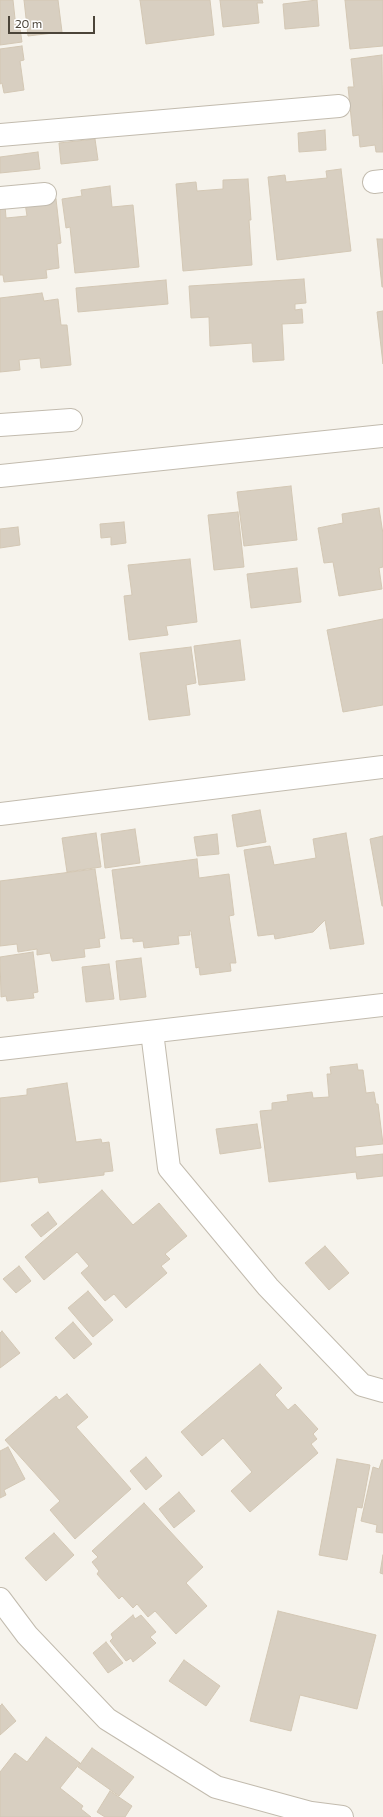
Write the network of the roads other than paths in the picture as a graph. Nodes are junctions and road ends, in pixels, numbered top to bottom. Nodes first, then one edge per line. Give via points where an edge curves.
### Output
1 (339, 106) dead end
2 (0, 135) edge
3 (45, 194) dead end
4 (0, 198) edge
5 (71, 420) dead end
6 (0, 425) edge
7 (383, 436) edge
8 (0, 476) edge
9 (383, 767) edge
10 (0, 814) edge
11 (383, 1005) edge
12 (152, 1032) junction
13 (0, 1049) edge
14 (383, 1391) edge
15 (0, 1599) edge
16 (310, 1815) edge
17 (342, 1817) edge

1 - 2 street
3 - 4 street
5 - 6 street
7 - 8 street
9 - 10 street
11 - 12 street
12 - 13 street
12 - 14 street via 169,1168 268,1287 351,1374 362,1385
15 - 16 street via 27,1635 107,1719 216,1787
16 - 17 street

